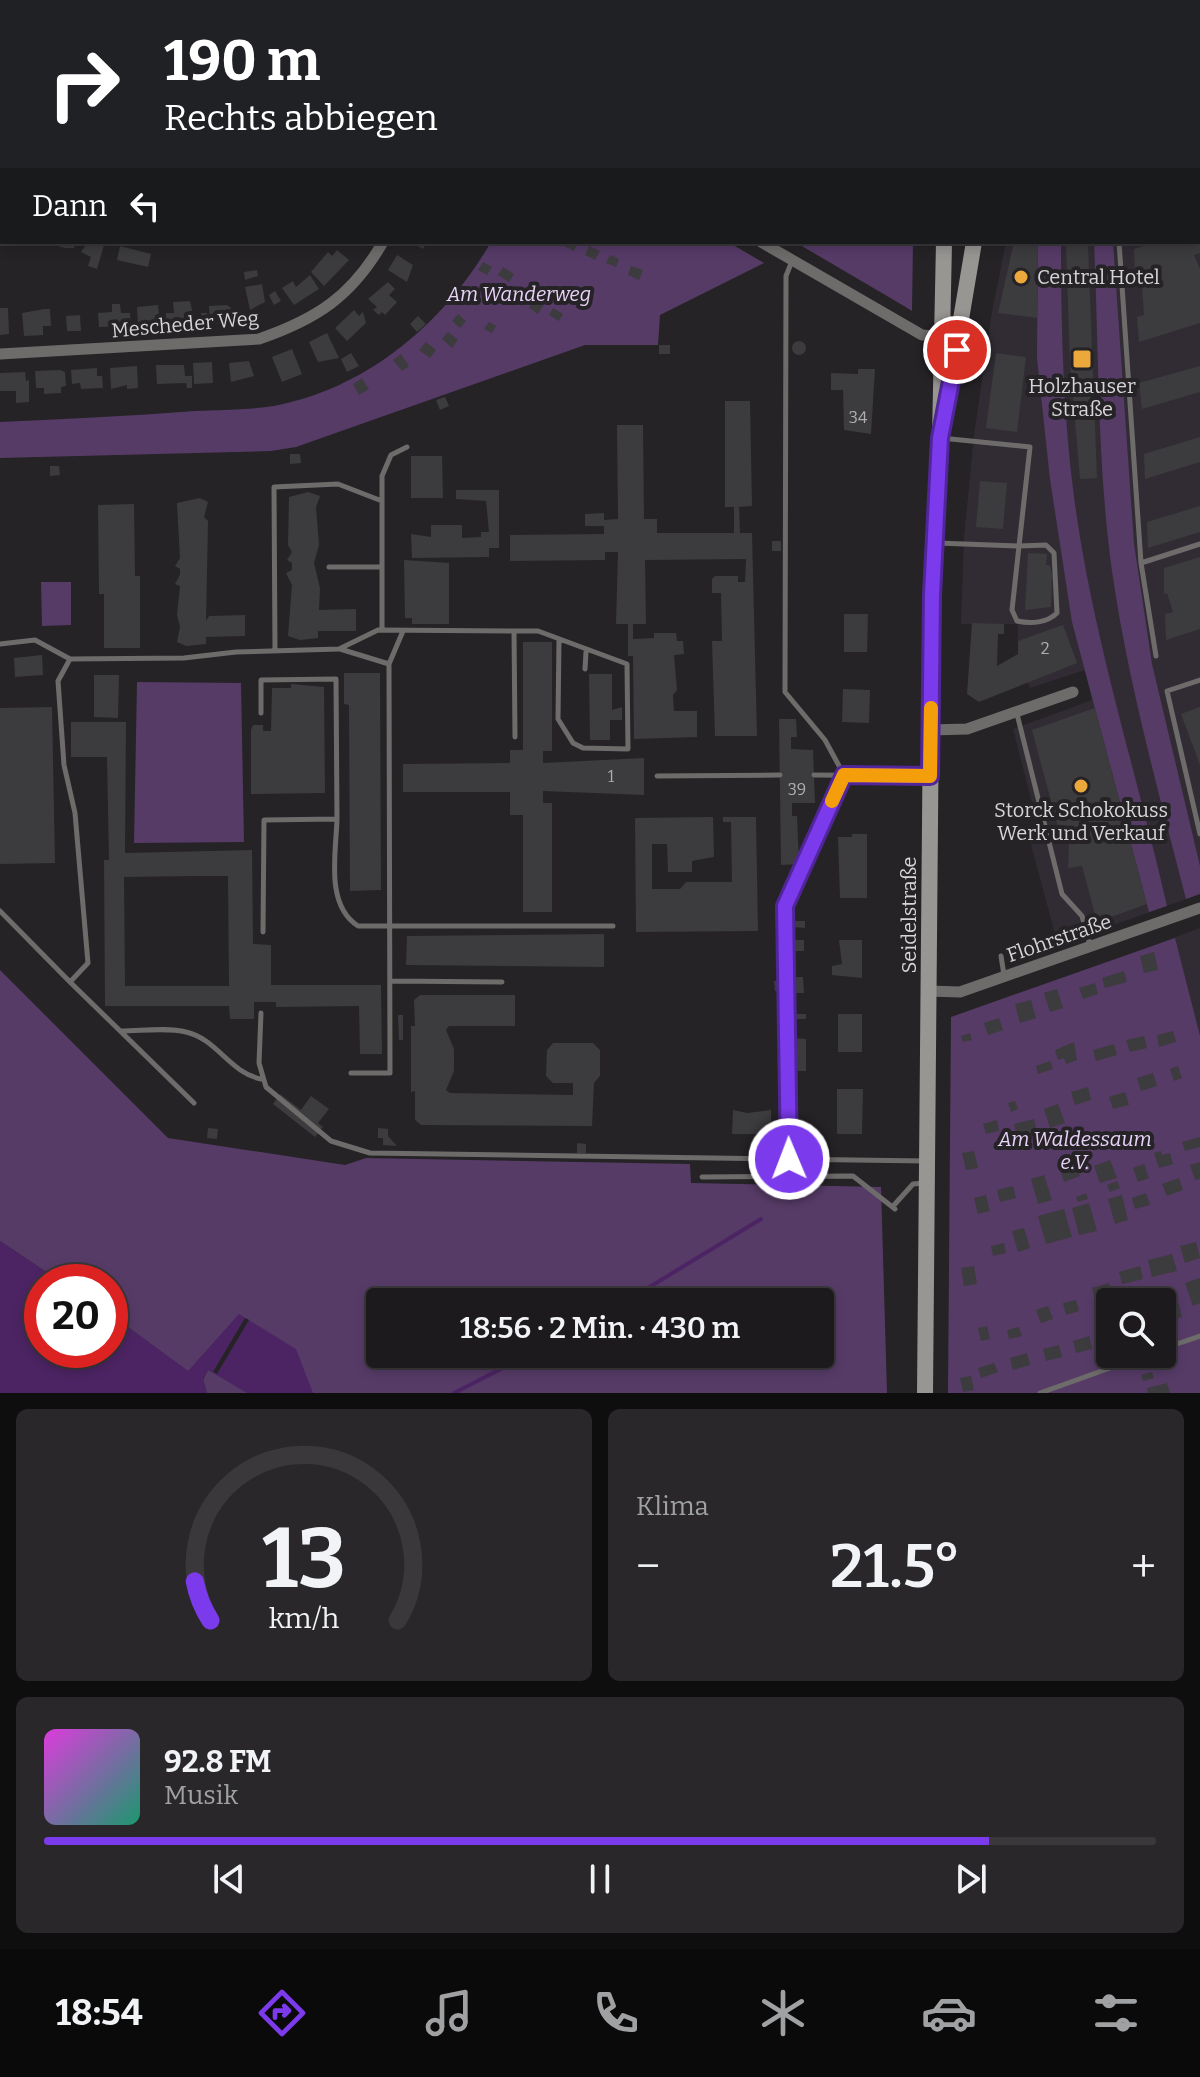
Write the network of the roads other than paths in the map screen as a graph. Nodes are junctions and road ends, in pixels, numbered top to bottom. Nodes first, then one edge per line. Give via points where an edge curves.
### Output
1 (382, 244) edge
2 (764, 244) edge
3 (944, 244) edge
4 (974, 244) edge
5 (1119, 244) edge
6 (792, 260) junction
7 (940, 337) junction
8 (959, 338) junction
9 (0, 354) edge
10 (940, 438) junction
11 (407, 447) dead end
12 (382, 501) junction
13 (934, 543) junction
14 (1200, 544) edge
15 (1019, 546) junction
16 (1141, 563) junction
17 (329, 567) dead end
18 (382, 567) junction
19 (382, 630) junction
20 (403, 631) junction
21 (514, 631) junction
22 (559, 640) junction
23 (0, 644) edge
24 (339, 649) junction
25 (275, 650) junction
26 (586, 652) junction
27 (1156, 656) dead end
28 (70, 659) junction
29 (389, 664) junction
30 (585, 669) dead end
31 (1200, 680) edge
32 (1073, 692) dead end
33 (1017, 712) junction
34 (261, 713) dead end
35 (931, 730) junction
36 (515, 737) dead end
37 (780, 775) dead end
38 (814, 775) dead end
39 (844, 775) junction
40 (657, 776) dead end
41 (930, 776) junction
42 (337, 819) junction
43 (1200, 834) edge
44 (1200, 908) edge
45 (0, 911) edge
46 (613, 926) dead end
47 (391, 927) junction
48 (263, 932) dead end
49 (1091, 946) junction
50 (1001, 956) dead end
51 (1004, 977) junction
52 (391, 981) junction
53 (70, 982) junction
54 (502, 982) dead end
55 (928, 991) junction
56 (261, 1013) dead end
57 (120, 1031) junction
58 (351, 1073) dead end
59 (261, 1079) junction
60 (194, 1103) dead end
61 (789, 1159) junction
62 (927, 1161) junction
63 (702, 1177) dead end
64 (926, 1183) junction
65 (1200, 1336) edge
66 (1176, 1344) edge
67 (1110, 1368) edge
68 (925, 1393) edge
69 (1040, 1393) edge

1 - 9 street, Mescheder Weg via 365,274 330,307 259,339
2 - 6 street
3 - 7 main road, Seidelstraße
4 - 8 main road, Seidelstraße
5 - 16 lane
6 - 7 street via 922,335
6 - 39 lane via 786,276 785,692 825,740
7 - 8 street
7 - 10 main road, Seidelstraße
8 - 10 main road, Seidelstraße
10 - 13 main road, Seidelstraße
10 - 15 lane via 1030,447
11 - 12 lane via 386,461
12 - 18 lane
12 - 25 lane via 338,484 274,487
13 - 15 lane
13 - 35 main road, Seidelstraße
14 - 16 lane
15 - 15 lane via 1012,610 1017,621 1051,619 1057,613 1054,553 1046,545
16 - 27 lane
17 - 18 lane
18 - 19 lane
19 - 20 lane
19 - 24 lane
20 - 21 lane
20 - 29 lane
21 - 22 lane via 538,631
21 - 36 lane
22 - 26 lane
22 - 26 lane via 558,719 564,729 583,748 628,749 627,664
23 - 28 lane via 35,640
24 - 25 lane
24 - 29 lane
25 - 28 lane via 184,658
26 - 30 lane
28 - 53 lane via 58,681 88,963
29 - 47 lane
31 - 43 lane via 1167,691
32 - 33 street
33 - 35 street via 967,729
33 - 49 lane via 1062,894 1082,916
34 - 42 lane via 261,680 336,679
35 - 41 main road, Seidelstraße
37 - 40 lane
38 - 39 lane
39 - 41 lane
39 - 61 lane via 785,906
41 - 55 main road, Seidelstraße
42 - 47 lane via 335,892 346,918 358,926
42 - 48 lane via 264,820
44 - 49 street, Flohrstraße
45 - 53 lane
46 - 47 lane
47 - 52 lane
49 - 51 street, Flohrstraße
50 - 51 lane
51 - 55 street, Flohrstraße via 960,992
52 - 54 lane
52 - 58 lane via 390,1073
53 - 57 lane
55 - 62 main road, Seidelstraße
56 - 59 lane
57 - 59 lane via 186,1032 211,1045 245,1076
57 - 60 lane
59 - 61 lane via 277,1099 331,1141 370,1153
61 - 62 lane
62 - 64 main road, Seidelstraße
63 - 64 lane via 853,1176 895,1207 913,1184
64 - 68 main road, Seidelstraße
65 - 66 lane
67 - 69 lane

